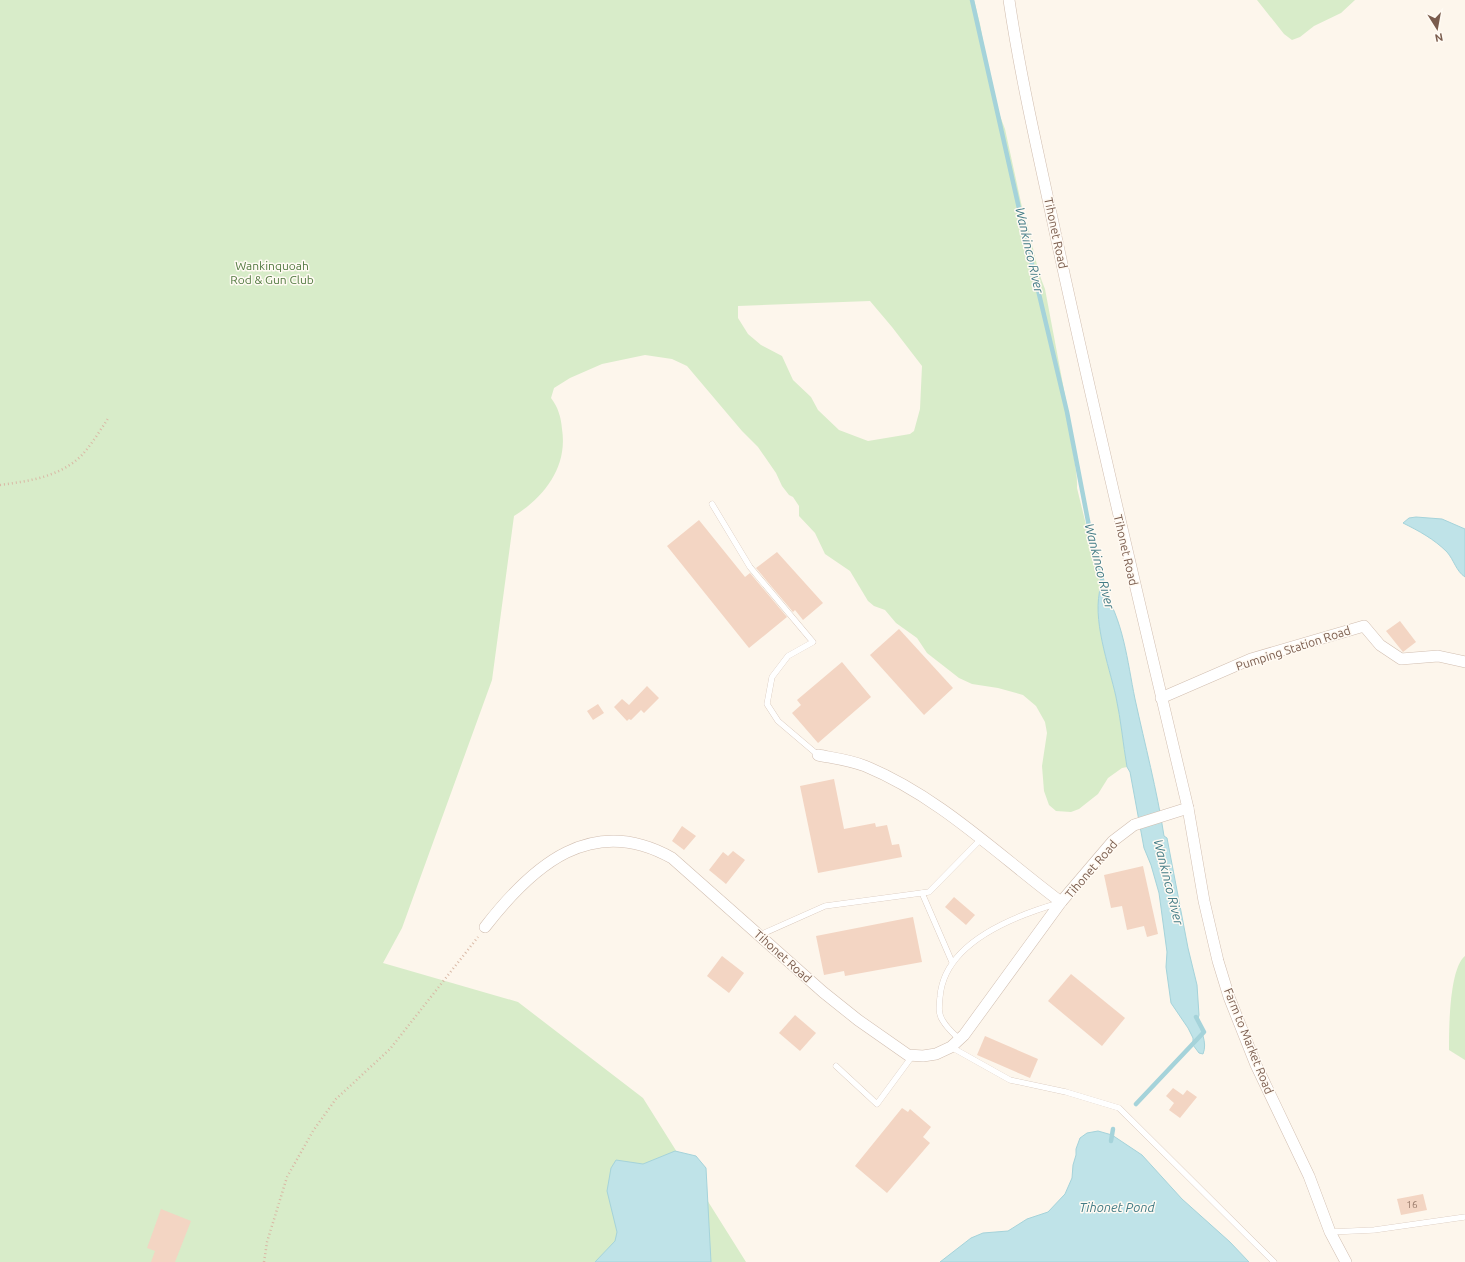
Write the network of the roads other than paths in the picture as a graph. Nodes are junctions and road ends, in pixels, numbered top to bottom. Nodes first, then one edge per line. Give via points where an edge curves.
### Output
1 (1009, 0) edge
2 (712, 504) dead end
3 (1465, 662) edge
4 (1161, 698) junction
5 (818, 755) joint
6 (1188, 808) junction
7 (982, 839) junction
8 (922, 893) junction
9 (1061, 902) junction
10 (486, 927) road end
11 (760, 935) junction
12 (952, 962) junction
13 (959, 1039) junction
14 (951, 1048) junction
15 (914, 1055) junction
16 (836, 1066) dead end
17 (1465, 1217) edge
18 (1330, 1232) junction
19 (1274, 1262) edge
20 (1346, 1262) edge

1 - 4 street, Tihonet Road via 1024,88 1079,344
2 - 5 lane via 750,567 813,642 788,656 772,677 767,704 778,720
3 - 4 street, Pumping Station Road via 1438,656 1402,659 1380,645 1364,626 1251,659
4 - 6 street, Tihonet Road
5 - 7 street via 864,766 892,779 924,796
6 - 9 street, Tihonet Road via 1134,826 1114,841
6 - 18 street, Farm to Market Road via 1204,901 1229,997 1256,1065 1309,1176
7 - 8 lane via 929,892
7 - 9 street
8 - 11 lane via 825,906
8 - 12 lane
9 - 12 lane via 1008,920 973,943
9 - 13 street, Tihonet Road
10 - 11 street, Tihonet Road via 519,886 553,859 590,843 613,841 651,847 672,858
11 - 15 street, Tihonet Road via 858,1020 908,1054
12 - 13 lane via 940,990 939,1010 942,1021
13 - 14 street, Tihonet Road
14 - 15 street, Tihonet Road via 936,1054
14 - 19 lane via 1010,1080 1066,1092 1119,1108
15 - 16 lane via 877,1104
17 - 18 lane via 1374,1230
18 - 20 street, Farm to Market Road

